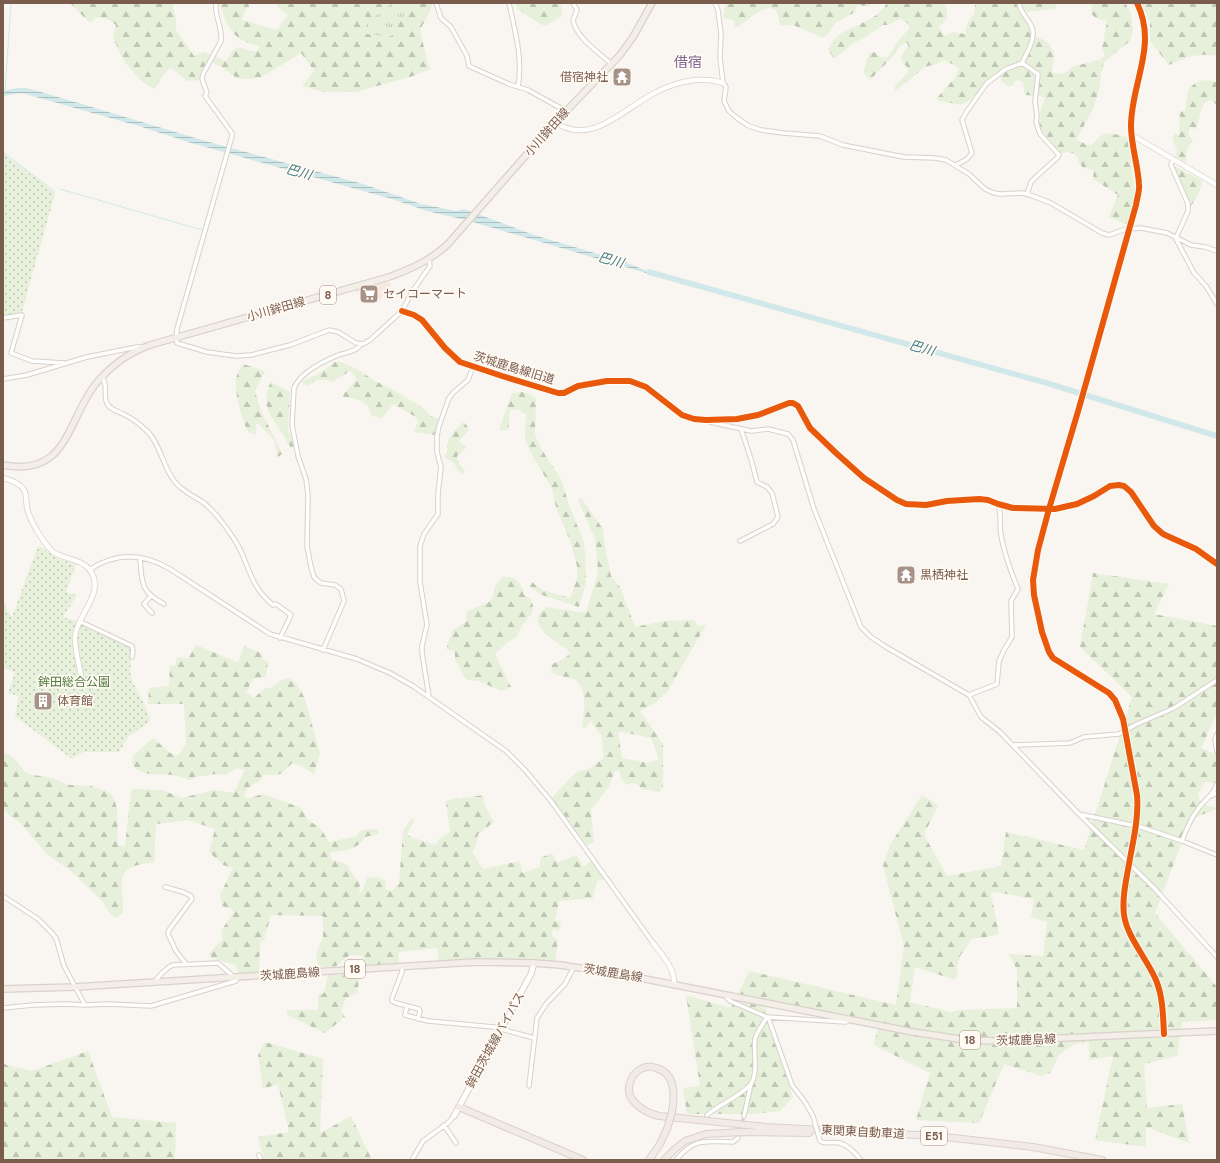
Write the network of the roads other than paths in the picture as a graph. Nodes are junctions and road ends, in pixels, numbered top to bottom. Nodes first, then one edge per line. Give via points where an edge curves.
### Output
1 (216, 3) edge
2 (436, 3) edge
3 (509, 3) edge
4 (572, 3) edge
5 (652, 3) edge
6 (715, 3) edge
7 (1019, 3) edge
8 (1137, 3) edge
9 (1022, 63) junction
10 (611, 64) junction
11 (723, 83) junction
12 (518, 87) junction
13 (566, 111) junction
14 (555, 122) junction
15 (1132, 135) junction
16 (1173, 159) junction
17 (956, 165) junction
18 (1217, 185) edge
19 (1027, 194) junction
20 (1130, 229) junction
21 (1176, 238) junction
22 (1217, 251) edge
23 (429, 260) junction
24 (1217, 304) edge
25 (402, 311) junction
26 (3, 318) edge
27 (176, 338) junction
28 (360, 344) junction
29 (144, 348) junction
30 (65, 363) junction
31 (473, 367) junction
32 (102, 377) junction
33 (3, 379) edge
34 (706, 420) junction
35 (741, 429) junction
36 (3, 465) edge
37 (3, 478) edge
38 (998, 504) junction
39 (1049, 509) junction
40 (740, 541) dead end
41 (140, 558) junction
42 (1217, 564) edge
43 (89, 570) junction
44 (151, 596) junction
45 (164, 604) dead end
46 (152, 613) dead end
47 (80, 622) junction
48 (280, 638) junction
49 (323, 650) junction
50 (132, 657) dead end
51 (81, 675) dead end
52 (1217, 680) edge
53 (969, 695) junction
54 (429, 697) junction
55 (1126, 731) junction
56 (1217, 734) edge
57 (1013, 745) junction
58 (1217, 752) edge
59 (1217, 784) edge
60 (1217, 794) edge
61 (1211, 796) junction
62 (1078, 813) junction
63 (1135, 826) junction
64 (1182, 841) junction
65 (1217, 855) edge
66 (1129, 863) junction
67 (165, 887) dead end
68 (3, 896) edge
69 (653, 943) joint
70 (1217, 957) edge
71 (186, 964) junction
72 (534, 964) junction
73 (402, 966) junction
74 (574, 967) junction
75 (235, 977) junction
76 (155, 982) junction
77 (674, 984) junction
78 (75, 987) junction
79 (3, 989) edge
80 (727, 995) junction
81 (85, 1006) junction
82 (407, 1006) junction
83 (3, 1008) edge
84 (768, 1017) junction
85 (418, 1019) junction
86 (849, 1019) junction
87 (502, 1029) junction
88 (1217, 1031) edge
89 (1164, 1034) junction
90 (534, 1038) junction
91 (751, 1084) junction
92 (529, 1086) dead end
93 (459, 1107) junction
94 (707, 1115) dead end
95 (454, 1116) joint
96 (744, 1116) tunnel mouth
97 (444, 1125) junction
98 (530, 1138) junction
99 (738, 1138) dead end
100 (456, 1143) dead end
101 (259, 1155) dead end
102 (261, 1160) edge
103 (412, 1160) edge
104 (572, 1160) edge
105 (583, 1160) edge
106 (649, 1160) edge
107 (664, 1160) edge
108 (676, 1160) edge
109 (861, 1160) edge
110 (1088, 1160) edge
111 (1102, 1160) edge

1 - 27 street via 222,36 202,79 207,93 205,96 232,133
2 - 12 street via 441,18 451,27 467,56 469,66
3 - 12 street via 519,50
4 - 10 street via 577,10 573,20 577,30 587,43
5 - 10 main road, 小川鉾田線 / 8 via 628,44
6 - 11 street via 720,20
7 - 9 street via 1021,11 1032,26 1034,35
8 - 15 street via 1143,19 1145,45 1132,114
9 - 17 street via 1006,69 987,83 967,111 962,120 972,153
9 - 19 street via 1038,74 1036,122 1040,134 1059,155 1032,182
10 - 13 main road, 小川鉾田線 / 8
11 - 14 street via 693,80 674,85 649,96 610,121 592,129 572,129
11 - 17 street via 726,87 726,106 749,126 783,133 820,136 843,146 904,157 935,158
12 - 13 street via 535,93
13 - 14 main road, 小川鉾田線 / 8
14 - 23 main road, 小川鉾田線 / 8 via 448,244
15 - 16 street
15 - 20 street via 1139,184
16 - 18 street
16 - 21 street via 1171,165 1188,204 1188,211
17 - 19 street via 985,189 994,193
19 - 20 street via 1051,203 1102,233 1109,235
20 - 21 street via 1167,233
20 - 39 street
21 - 22 street via 1191,245
21 - 24 street via 1194,273
23 - 25 street via 430,266
23 - 27 main road, 小川鉾田線 / 8 via 389,277
25 - 28 street via 370,340
25 - 31 street, 茨城鹿島線旧道 via 420,318 451,354 460,362
26 - 30 street via 22,315 10,353 32,361
27 - 28 street via 177,343 181,345 236,356 258,354 329,330
27 - 29 main road, 小川鉾田線 / 8
28 - 49 street via 356,350 336,356 304,374 294,388 292,425 306,479 307,546 311,567 314,577 321,583 335,585 341,589 344,601
29 - 30 street via 137,347
29 - 32 main road, 小川鉾田線 / 8 via 120,360
30 - 33 street via 27,375
31 - 34 street, 茨城鹿島線旧道 via 561,393 578,386 607,381 630,381 646,386 682,415
31 - 54 street via 468,380 449,398 439,426 436,446 441,468 438,514 424,534 420,546 420,582 427,625 422,653
32 - 36 main road, 小川鉾田線 / 8 via 91,392 66,440 53,455 43,462 30,466
32 - 48 street via 106,384 106,404 139,424 151,435 167,470 177,484 210,509 232,536 260,592 273,605 276,604 291,615
34 - 35 street
34 - 38 street, 茨城鹿島線旧道 via 758,415 793,403 798,406 814,433 864,478 901,502 914,506 979,499
35 - 40 street via 757,482 772,493 778,517 773,524
35 - 53 street via 768,429 788,434 793,440 814,509 861,627 886,647
37 - 43 street via 16,483 25,492 27,509 52,552 77,561
38 - 39 street, 茨城鹿島線旧道 via 1023,509
38 - 53 street via 1001,535 1010,571 1018,589 1011,602 1012,637 999,661 997,684
39 - 42 street, 茨城鹿島線旧道 via 1068,507 1087,500 1116,484 1124,486 1163,534 1196,548
39 - 55 street via 1033,580 1037,613 1045,643 1053,658 1059,663 1109,693 1119,708
41 - 43 street via 128,556 112,559
41 - 44 street via 143,584
41 - 48 street via 151,559 164,565 262,630
43 - 47 street via 94,588
44 - 45 street
44 - 46 street via 144,604
47 - 50 street via 132,646
47 - 51 street via 75,635
48 - 49 street
49 - 54 street via 381,668
52 - 55 street via 1174,708
53 - 57 street via 981,717
54 - 69 street via 506,751 528,772
55 - 57 street via 1084,737 1070,743
55 - 63 street via 1138,795
56 - 58 street
57 - 62 street
59 - 61 street
60 - 61 street
61 - 64 street via 1198,808
62 - 63 street
62 - 66 street
63 - 64 street
63 - 66 street
64 - 65 street
66 - 70 street
66 - 89 street via 1123,901 1124,916 1160,990
67 - 71 street via 183,892 192,899 168,934
68 - 78 street via 38,919 56,938 64,966
69 - 77 street via 672,970
71 - 75 street via 218,964
71 - 76 street via 169,967
72 - 73 main road, 茨城鹿島線 / 18 via 475,962
72 - 74 main road, 茨城鹿島線 / 18
72 - 87 main road, 鉾田茨城線バイパス
73 - 75 main road, 茨城鹿島線 / 18
73 - 82 street via 392,999
74 - 77 main road, 茨城鹿島線 / 18
74 - 90 street via 565,984 537,1018
75 - 76 main road, 茨城鹿島線 / 18
75 - 81 street via 236,981 151,1006
76 - 78 main road, 茨城鹿島線 / 18
77 - 80 main road, 茨城鹿島線 / 18
78 - 79 main road, 茨城鹿島線 / 18
78 - 81 street
80 - 84 street via 730,1001
80 - 86 main road, 茨城鹿島線 / 18
81 - 83 street via 67,1004
82 - 85 street via 405,1015
82 - 85 street via 420,1010
84 - 86 street via 846,1022
84 - 91 street via 755,1038 756,1060
84 - 109 street, bridge via 792,1085 813,1116 820,1141 840,1142
85 - 87 street
86 - 89 main road, 茨城鹿島線 / 18 via 966,1040
87 - 90 street
87 - 93 main road, 鉾田茨城線バイパス
88 - 89 main road, 茨城鹿島線 / 18
90 - 92 street
91 - 94 street
91 - 96 street
93 - 95 main road, 鉾田茨城線バイパス
93 - 98 highway
95 - 97 street
97 - 100 street
97 - 103 street via 423,1141
98 - 104 highway
98 - 105 highway
99 - 108 street via 733,1142 699,1142 684,1151
101 - 102 street
106 - 111 highway, 東関東自動車道 / E51, bridge via 667,1129 672,1112 674,1092 667,1074 661,1069 645,1067 632,1077 630,1096 638,1106 659,1116 766,1126 936,1136 1027,1146
107 - 110 highway, 東関東自動車道 / E51 via 685,1141 706,1134 741,1132 841,1133 935,1139 1032,1150

